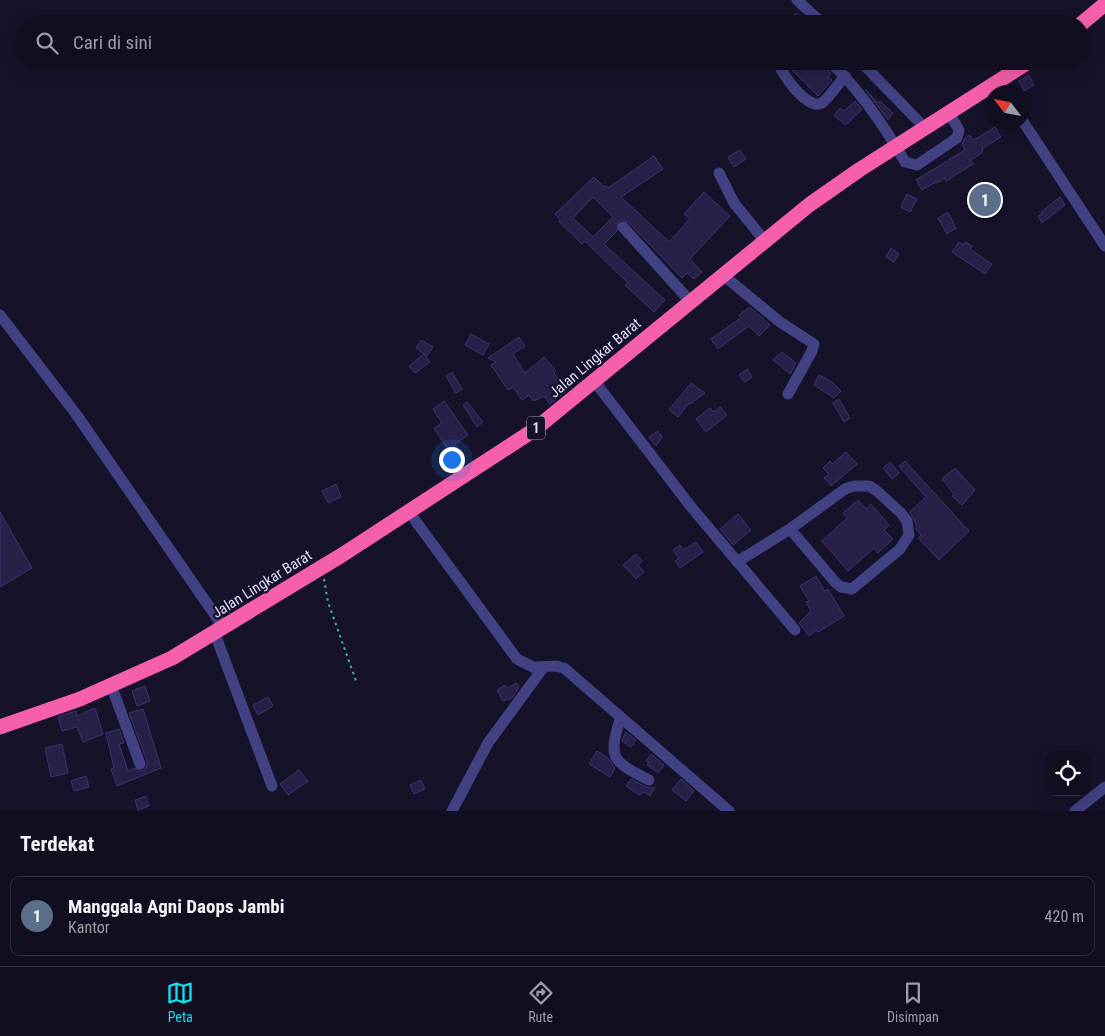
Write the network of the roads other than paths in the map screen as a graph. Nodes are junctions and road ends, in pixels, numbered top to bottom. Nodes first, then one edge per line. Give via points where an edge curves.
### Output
1 (796, 0) edge
2 (1105, 4) edge
3 (813, 15) edge
4 (1090, 16) edge
5 (781, 70) edge
6 (839, 70) edge
7 (869, 70) edge
8 (1020, 70) edge
9 (845, 76) junction
10 (1003, 85) edge
11 (985, 95) edge
12 (949, 113) junction
13 (926, 128) junction
14 (1029, 130) edge
15 (896, 147) junction
16 (719, 173) dead end
17 (624, 227) dead end
18 (765, 241) junction
19 (1105, 246) edge
20 (723, 275) junction
21 (690, 301) junction
22 (0, 315) edge
23 (595, 382) junction
24 (788, 394) dead end
25 (409, 512) junction
26 (790, 529) junction
27 (737, 562) junction
28 (795, 630) dead end
29 (220, 631) junction
30 (543, 668) junction
31 (111, 685) junction
32 (620, 719) junction
33 (0, 727) edge
34 (140, 764) dead end
35 (649, 780) dead end
36 (272, 786) dead end
37 (1103, 792) edge
38 (452, 811) edge
39 (729, 811) edge
40 (1075, 811) edge

1 - 3 street
2 - 4 highway
5 - 9 street via 808,102 816,105
6 - 9 street
7 - 13 street
8 - 10 highway, Jalan Lingkar Barat / 1
9 - 15 street
11 - 12 highway, Jalan Lingkar Barat / 1
12 - 13 highway, Jalan Lingkar Barat / 1
12 - 15 street via 959,135 917,165 905,162
13 - 15 highway, Jalan Lingkar Barat / 1
14 - 19 street
15 - 18 highway, Jalan Lingkar Barat / 1 via 809,205
16 - 18 street via 734,202
17 - 21 street
18 - 20 highway, Jalan Lingkar Barat / 1
20 - 21 highway, Jalan Lingkar Barat / 1
20 - 24 street via 780,322 814,344
21 - 23 highway, Jalan Lingkar Barat / 1
22 - 29 street via 76,414
23 - 25 highway, Jalan Lingkar Barat / 1 via 534,430
23 - 27 street
25 - 29 highway, Jalan Lingkar Barat / 1
25 - 30 street via 517,659 533,668
26 - 26 street via 836,583 848,589 857,587 900,549 909,535 907,521 901,513 869,486 845,489
26 - 27 street
27 - 28 street
29 - 31 highway, Jalan Lingkar Barat / 1 via 172,658
29 - 36 street
30 - 32 street via 564,668
30 - 38 street via 488,743
31 - 33 highway, Jalan Lingkar Barat / 1
31 - 34 street
32 - 35 street via 612,744 614,754 625,768
32 - 39 street
37 - 40 street

